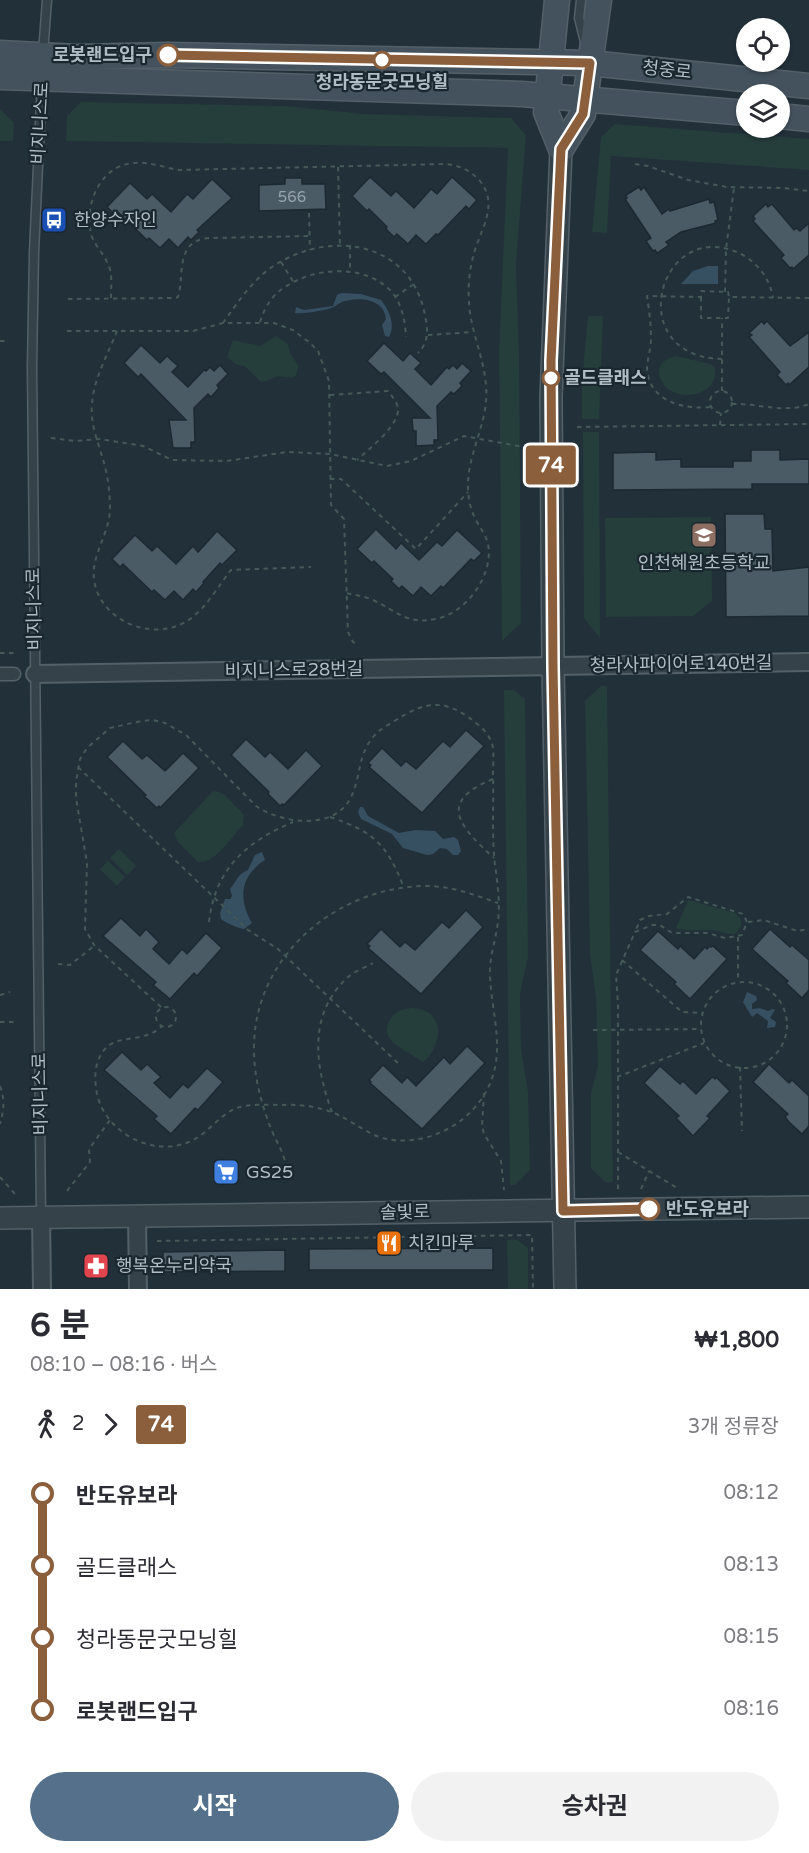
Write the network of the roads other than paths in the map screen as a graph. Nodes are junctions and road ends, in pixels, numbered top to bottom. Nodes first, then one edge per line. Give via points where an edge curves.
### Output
1 (47, 0) edge
2 (581, 0) edge
3 (599, 0) edge
4 (557, 1) edge
5 (0, 53) edge
6 (43, 54) junction
7 (550, 62) junction
8 (590, 63) junction
9 (0, 77) edge
10 (42, 78) junction
11 (809, 86) edge
12 (546, 97) junction
13 (585, 100) junction
14 (736, 112) edge
15 (790, 117) edge
16 (809, 119) edge
17 (561, 149) junction
18 (809, 662) edge
19 (553, 666) junction
20 (0, 674) edge
21 (14, 674) dead end
22 (35, 674) junction
23 (809, 1207) edge
24 (563, 1211) junction
25 (137, 1216) junction
26 (41, 1217) junction
27 (0, 1218) edge
28 (42, 1289) edge
29 (138, 1289) edge
30 (565, 1289) edge

1 - 6 lane, 비지니스로
2 - 8 lane via 579,18
3 - 8 main road
4 - 7 main road
5 - 6 main road
6 - 7 main road, 청중로
6 - 10 lane, 비지니스로
7 - 8 main road, 청중로
7 - 12 main road
8 - 11 main road, 청중로
8 - 13 main road
9 - 10 main road, 청중로
10 - 12 main road, 청중로
10 - 22 lane, 비지니스로 via 32,351
12 - 13 main road, 청중로
12 - 17 main road via 546,112
13 - 14 main road, 청중로
13 - 17 main road via 583,114
15 - 16 main road
17 - 19 street via 551,385
18 - 19 street, 청라사파이어로140번길
19 - 22 street, 비지니스로28번길
19 - 24 street
20 - 21 street
22 - 26 lane, 비지니스로
23 - 24 street, 솔빛로
24 - 25 street, 솔빛로
24 - 30 street
25 - 26 street, 솔빛로
25 - 29 street
26 - 27 street, 솔빛로
26 - 28 street

